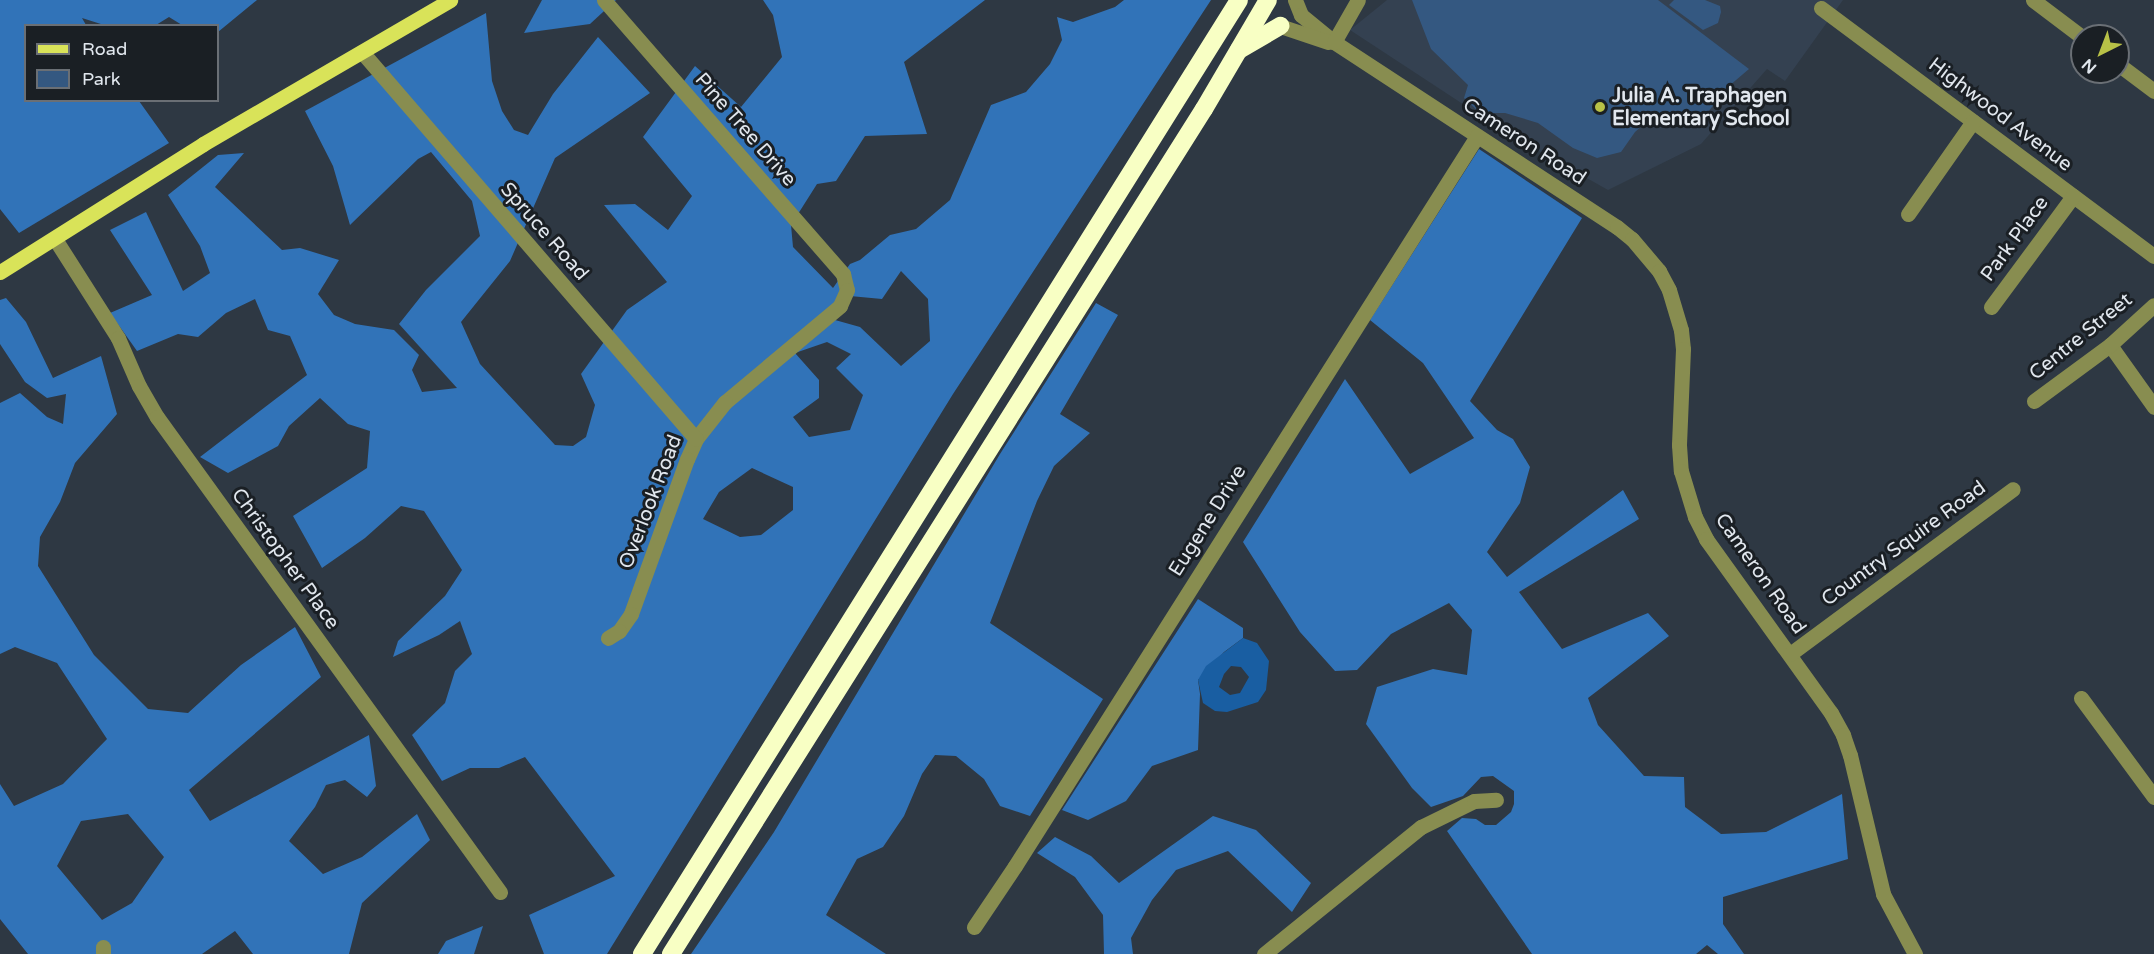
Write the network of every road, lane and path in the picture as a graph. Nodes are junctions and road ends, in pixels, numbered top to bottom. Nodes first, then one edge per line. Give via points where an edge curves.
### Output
1 (450, 0) edge
2 (604, 0) edge
3 (1239, 0) edge
4 (1268, 0) edge
5 (1295, 0) edge
6 (1358, 0) edge
7 (2032, 0) edge
8 (1821, 8) dead end
9 (1280, 26) joint
10 (2070, 28) edge
11 (1334, 42) junction
12 (1238, 51) junction
13 (362, 52) junction
14 (2130, 73) edge
15 (2154, 91) edge
16 (1973, 121) junction
17 (1476, 136) junction
18 (2073, 196) junction
19 (1908, 214) dead end
20 (55, 238) junction
21 (2154, 255) edge
22 (0, 272) edge
23 (847, 290) joint
24 (2154, 305) edge
25 (1991, 307) dead end
26 (2110, 345) junction
27 (2034, 401) dead end
28 (2154, 407) edge
29 (696, 439) junction
30 (2013, 489) dead end
31 (608, 638) dead end
32 (1790, 654) junction
33 (2081, 698) dead end
34 (2154, 797) edge
35 (1496, 800) dead end
36 (500, 892) dead end
37 (974, 927) dead end
38 (642, 954) edge
39 (671, 954) edge
40 (1264, 954) edge
41 (1915, 954) edge

1 - 13 main road
2 - 23 street, Pine Tree Drive via 843,274
3 - 38 highway
4 - 12 highway
5 - 11 street, Cameron Road via 1301,15
6 - 11 street
7 - 10 street
8 - 16 street, Highwood Avenue
9 - 11 street, Cameron Road
9 - 12 highway
11 - 17 street, Cameron Road
12 - 39 highway
13 - 20 main road via 203,144
13 - 29 street, Spruce Road
14 - 15 street
16 - 18 street, Highwood Avenue
16 - 19 street
17 - 32 street, Cameron Road via 1617,227 1659,271 1681,330 1679,445 1687,496 1706,539
17 - 37 street, Eugene Drive
18 - 21 street, Highwood Avenue
18 - 25 street, Park Place
20 - 22 main road
20 - 36 street, Christopher Place via 118,338 158,417
23 - 29 street, Overlook Road via 840,306 725,402
24 - 26 street, Centre Street
26 - 27 street, Centre Street
26 - 28 street
29 - 31 street, Overlook Road via 631,614 619,631
30 - 32 street, Country Squire Road
32 - 41 street, Cameron Road via 1843,735 1880,886
33 - 34 street
35 - 40 street via 1474,801 1421,827

